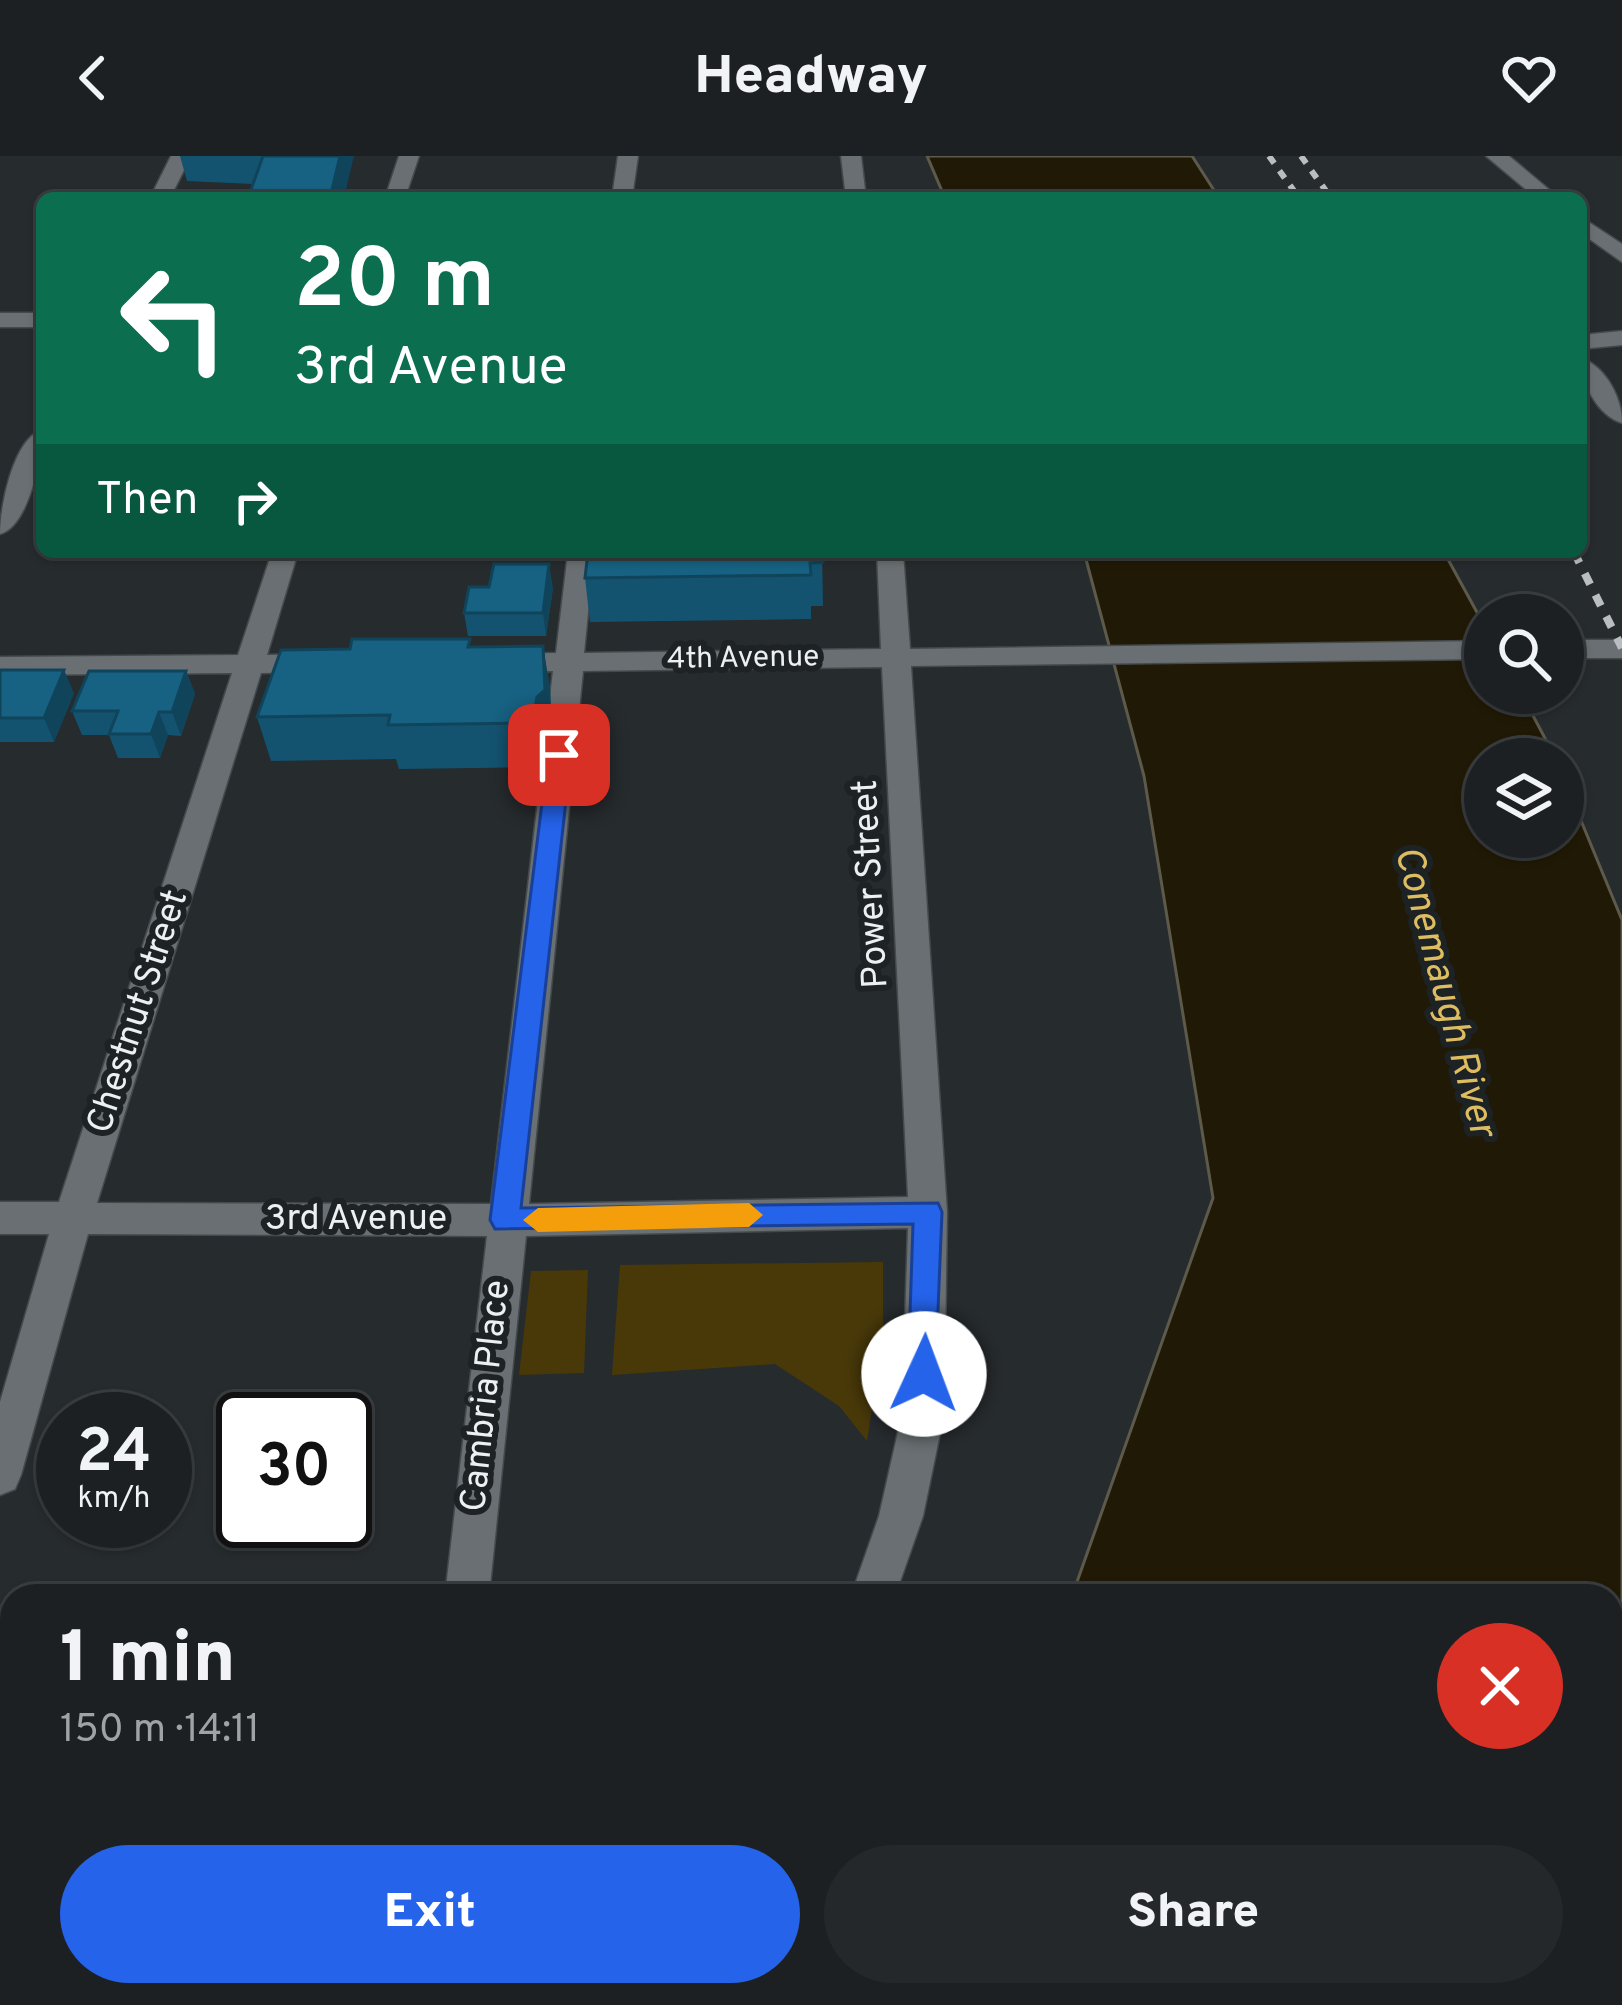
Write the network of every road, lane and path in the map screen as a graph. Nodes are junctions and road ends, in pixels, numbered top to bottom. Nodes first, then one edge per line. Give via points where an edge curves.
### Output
1 (182, 156) edge
2 (409, 156) edge
3 (628, 156) edge
4 (851, 156) edge
5 (1496, 156) edge
6 (163, 192) edge
7 (397, 192) edge
8 (623, 192) edge
9 (855, 192) edge
10 (1542, 192) edge
11 (1587, 228) edge
12 (1622, 255) edge
13 (0, 320) edge
14 (36, 320) edge
15 (1622, 338) edge
16 (1587, 341) edge
17 (1587, 372) edge
18 (1622, 416) edge
19 (36, 451) edge
20 (0, 526) edge
21 (282, 558) edge
22 (580, 558) edge
23 (891, 558) edge
24 (1622, 649) edge
25 (1464, 650) edge
26 (1584, 650) edge
27 (900, 656) junction
28 (570, 662) junction
29 (250, 663) junction
30 (342, 663) edge
31 (456, 663) edge
32 (0, 666) edge
33 (928, 1212) junction
34 (0, 1218) edge
35 (73, 1218) junction
36 (505, 1220) junction
37 (0, 1475) edge
38 (467, 1584) edge
39 (877, 1584) edge

1 - 6 street
2 - 7 street
3 - 8 street
4 - 9 street
5 - 10 street
11 - 12 street
13 - 14 street
15 - 16 street
17 - 18 street
19 - 20 street
21 - 29 street, Chestnut Street
22 - 28 street, Cambria Place
23 - 27 street, Power Street
24 - 26 street
25 - 27 street, 4th Avenue
27 - 28 street, 4th Avenue
27 - 33 street, Power Street
28 - 31 street, 4th Avenue
28 - 36 street, Cambria Place
29 - 30 street
29 - 32 street
29 - 35 street, Chestnut Street
33 - 36 street, 3rd Avenue
33 - 39 street, Power Street via 923,1414
34 - 35 street, 3rd Avenue
35 - 36 street, 3rd Avenue
35 - 37 street, Chestnut Street
36 - 38 street, Cambria Place

